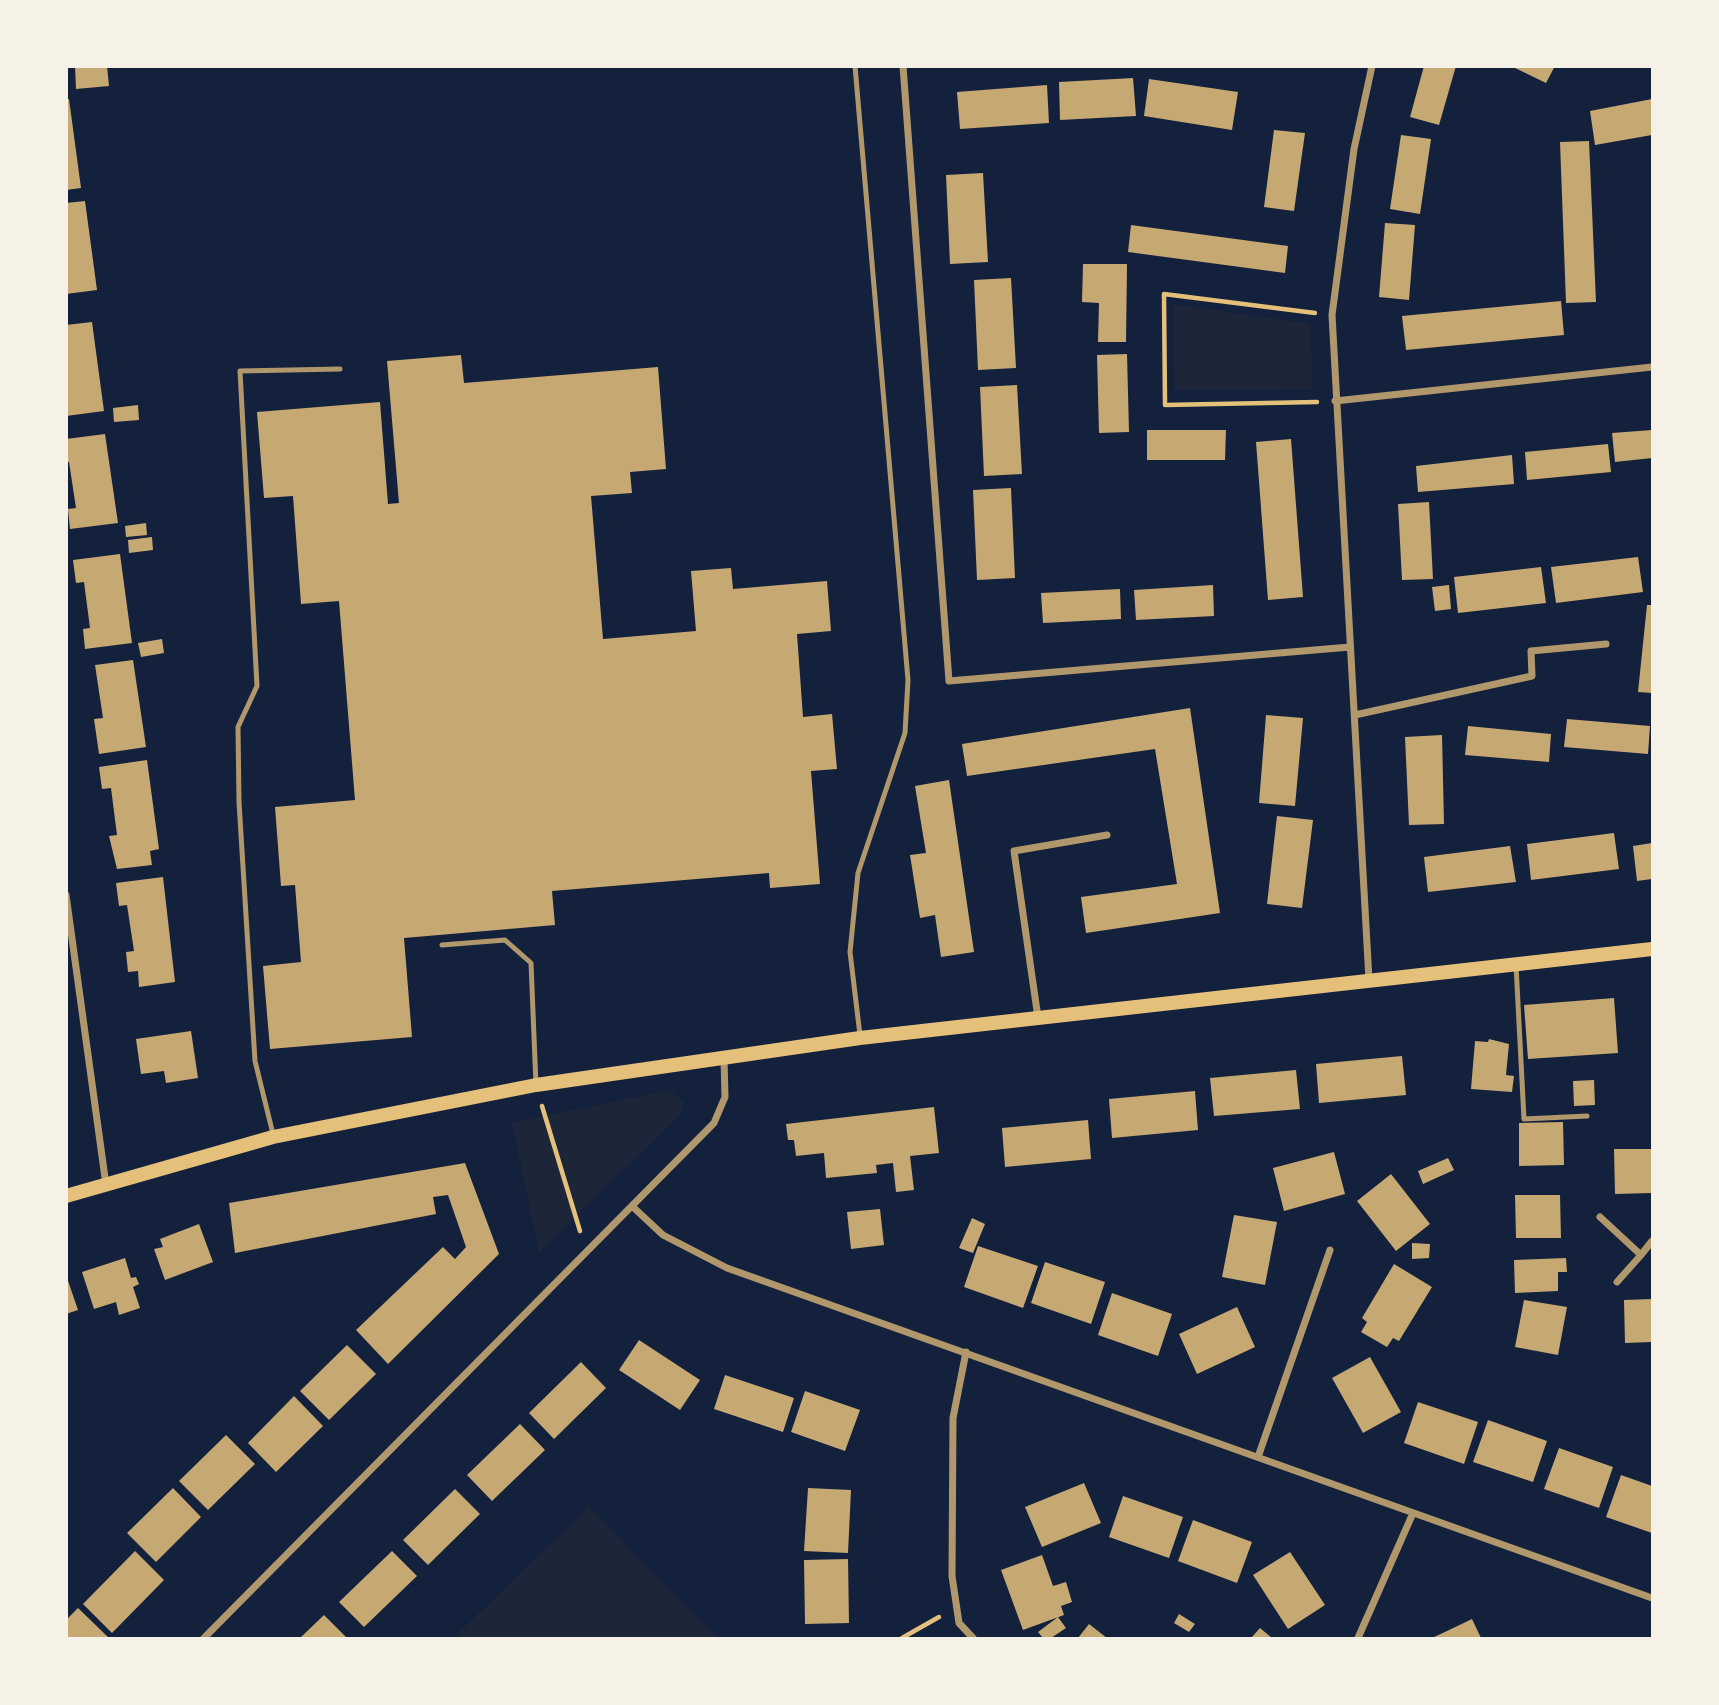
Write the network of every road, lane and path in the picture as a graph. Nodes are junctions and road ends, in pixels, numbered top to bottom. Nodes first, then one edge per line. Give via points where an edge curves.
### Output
1 (855, 66) edge
2 (903, 66) edge
3 (1368, 68) edge
4 (1332, 315) junction
5 (1653, 367) edge
6 (340, 369) dead end
7 (1335, 401) junction
8 (1606, 644) dead end
9 (1350, 647) junction
10 (1356, 715) junction
11 (1107, 835) dead end
12 (66, 895) edge
13 (442, 945) dead end
14 (1653, 949) edge
15 (1516, 965) junction
16 (1368, 980) junction
17 (1038, 1018) junction
18 (860, 1038) junction
19 (724, 1058) junction
20 (536, 1085) junction
21 (1587, 1116) dead end
22 (273, 1138) junction
23 (106, 1185) junction
24 (66, 1196) edge
25 (632, 1206) junction
26 (1600, 1217) dead end
27 (1653, 1241) edge
28 (1330, 1250) dead end
29 (587, 1254) junction
30 (1641, 1255) junction
31 (1617, 1282) dead end
32 (966, 1352) junction
33 (1258, 1457) junction
34 (1413, 1513) junction
35 (1653, 1598) edge
36 (955, 1608) junction
37 (204, 1639) edge
38 (902, 1639) edge
39 (973, 1639) edge
40 (1358, 1639) edge

1 - 18 lane via 908,680 905,733 858,873 850,952
2 - 9 street via 949,681
3 - 4 street
4 - 7 street
4 - 7 path via 1164,294 1165,405
5 - 7 street
6 - 22 lane via 240,371 257,686 238,727 239,802 255,1061
7 - 9 street
8 - 10 street via 1531,651 1532,676
9 - 10 street
10 - 16 street
11 - 17 street via 1014,851
12 - 23 street
13 - 20 lane via 505,940 531,963
14 - 15 main road
15 - 16 main road
15 - 21 lane via 1524,1119
16 - 17 main road
17 - 18 main road
18 - 19 main road
19 - 20 main road
19 - 25 street via 725,1097 714,1123
20 - 22 main road
20 - 29 path
22 - 23 main road
23 - 24 main road
25 - 29 street
25 - 32 street via 663,1236 727,1268
26 - 30 street
27 - 30 street
28 - 33 street
29 - 37 street
30 - 31 street
32 - 33 street
32 - 36 street via 953,1418
33 - 34 street
34 - 35 street
34 - 40 street
36 - 38 path
36 - 39 street via 959,1623

